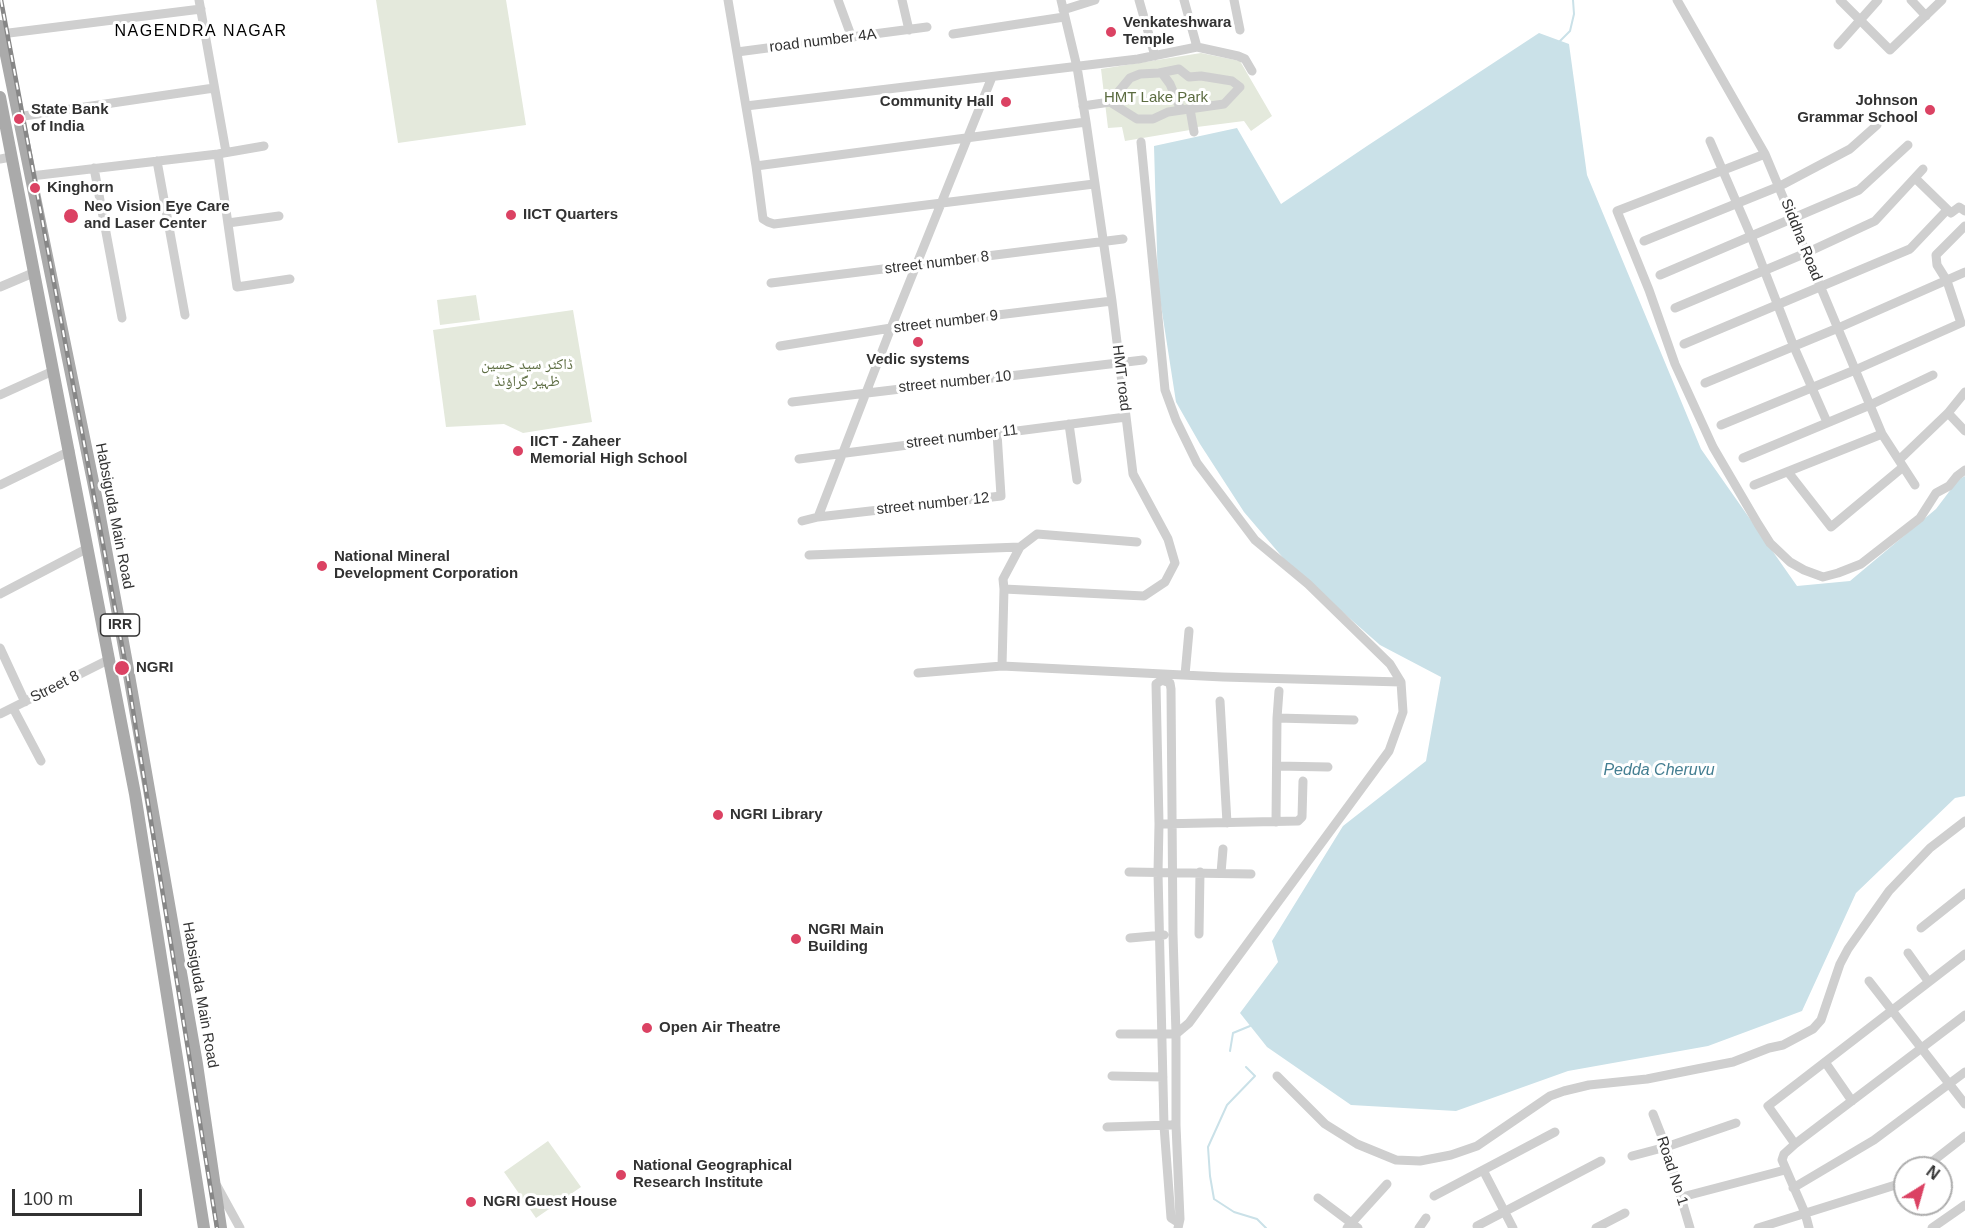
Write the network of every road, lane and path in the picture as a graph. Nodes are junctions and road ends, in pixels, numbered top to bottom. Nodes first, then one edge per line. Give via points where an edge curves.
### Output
1 (728, 0) edge
2 (838, 0) edge
3 (902, 0) edge
4 (1060, 0) edge
5 (1095, 0) edge
6 (1139, 0) edge
7 (1184, 0) edge
8 (1234, 0) edge
9 (1677, 0) edge
10 (1840, 0) edge
11 (1878, 0) edge
12 (1911, 0) edge
13 (1942, 0) edge
14 (200, 5) edge
15 (1063, 14) junction
16 (1926, 16) junction
17 (1859, 20) junction
18 (927, 27) dead end
19 (1, 30) edge
20 (909, 30) junction
21 (1240, 30) dead end
22 (953, 34) dead end
23 (852, 38) junction
24 (1838, 45) dead end
25 (1197, 47) junction
26 (737, 52) junction
27 (1155, 56) junction
28 (1077, 67) junction
29 (1252, 71) dead end
30 (1162, 73) junction
31 (992, 77) junction
32 (214, 88) junction
33 (0, 97) edge
34 (1110, 102) junction
35 (1083, 105) junction
36 (746, 106) junction
37 (1186, 110) junction
38 (17, 117) junction
39 (1086, 122) junction
40 (1877, 125) dead end
41 (1194, 132) dead end
42 (969, 137) junction
43 (1710, 141) dead end
44 (1141, 142) dead end
45 (1908, 145) dead end
46 (264, 146) dead end
47 (222, 153) junction
48 (1765, 154) junction
49 (5, 158) edge
50 (157, 161) junction
51 (756, 166) junction
52 (94, 168) junction
53 (1923, 169) dead end
54 (1722, 171) junction
55 (1915, 178) junction
56 (32, 182) junction
57 (1094, 184) junction
58 (1780, 186) junction
59 (18, 191) junction
60 (941, 203) junction
61 (1738, 203) junction
62 (1947, 210) junction
63 (1965, 211) edge
64 (279, 216) dead end
65 (1793, 218) junction
66 (228, 223) junction
67 (1965, 226) edge
68 (1751, 236) junction
69 (1124, 239) dead end
70 (1644, 241) dead end
71 (1102, 242) junction
72 (1806, 253) junction
73 (917, 266) junction
74 (1764, 269) junction
75 (1965, 272) edge
76 (33, 273) junction
77 (1660, 275) dead end
78 (290, 279) dead end
79 (1947, 281) junction
80 (771, 283) dead end
81 (1820, 286) junction
82 (0, 287) edge
83 (1112, 301) junction
84 (1778, 305) junction
85 (1675, 308) dead end
86 (185, 315) dead end
87 (122, 318) dead end
88 (891, 328) junction
89 (1838, 328) junction
90 (1684, 344) dead end
91 (780, 346) dead end
92 (1794, 347) junction
93 (1143, 360) dead end
94 (1119, 364) junction
95 (1855, 370) junction
96 (53, 371) junction
97 (1933, 375) dead end
98 (1705, 383) dead end
99 (1812, 387) junction
100 (867, 392) junction
101 (1965, 392) edge
102 (0, 395) edge
103 (792, 402) dead end
104 (1870, 405) junction
105 (1948, 413) junction
106 (1126, 417) junction
107 (1827, 422) junction
108 (1069, 424) junction
109 (1721, 425) dead end
110 (1965, 431) edge
111 (998, 433) junction
112 (1882, 434) junction
113 (70, 451) junction
114 (842, 452) junction
115 (1743, 458) dead end
116 (799, 459) dead end
117 (1901, 463) junction
118 (1965, 470) edge
119 (1788, 472) junction
120 (1077, 480) dead end
121 (0, 485) edge
122 (1754, 485) dead end
123 (1915, 485) dead end
124 (818, 517) junction
125 (802, 521) dead end
126 (1137, 542) dead end
127 (1020, 547) junction
128 (88, 548) junction
129 (810, 555) dead end
130 (1004, 589) junction
131 (0, 594) edge
132 (1189, 631) dead end
133 (0, 648) edge
134 (110, 658) junction
135 (1002, 666) junction
136 (918, 673) dead end
137 (1185, 675) junction
138 (1401, 682) junction
139 (1279, 692) dead end
140 (1220, 701) dead end
141 (25, 702) junction
142 (13, 708) junction
143 (0, 714) edge
144 (1277, 718) junction
145 (1354, 720) dead end
146 (1157, 730) junction
147 (1171, 730) junction
148 (41, 761) dead end
149 (1277, 766) junction
150 (1328, 768) dead end
151 (1303, 781) dead end
152 (1965, 821) edge
153 (1276, 822) junction
154 (1173, 823) junction
155 (1227, 823) junction
156 (1159, 824) junction
157 (1223, 849) dead end
158 (1129, 872) dead end
159 (1172, 872) junction
160 (1200, 872) junction
161 (1158, 873) junction
162 (1221, 873) junction
163 (1251, 874) dead end
164 (1965, 894) edge
165 (1921, 928) dead end
166 (1173, 934) junction
167 (1199, 934) dead end
168 (1160, 935) junction
169 (1130, 938) dead end
170 (1908, 953) dead end
171 (1965, 954) edge
172 (1869, 981) dead end
173 (1928, 981) junction
174 (1892, 1009) junction
175 (1965, 1015) edge
176 (1119, 1034) dead end
177 (1162, 1034) junction
178 (1176, 1034) junction
179 (1922, 1049) junction
180 (1825, 1062) junction
181 (197, 1064) junction
182 (177, 1065) junction
183 (1965, 1072) edge
184 (1112, 1076) dead end
185 (1276, 1076) dead end
186 (1163, 1077) junction
187 (1948, 1084) junction
188 (1852, 1101) junction
189 (1965, 1104) edge
190 (1653, 1114) dead end
191 (1736, 1123) dead end
192 (1176, 1125) junction
193 (1164, 1126) junction
194 (1107, 1127) dead end
195 (1555, 1132) dead end
196 (1965, 1136) edge
197 (1795, 1144) junction
198 (1666, 1147) junction
199 (1632, 1156) dead end
200 (1939, 1156) edge
201 (1601, 1161) dead end
202 (1483, 1170) junction
203 (1785, 1170) junction
204 (214, 1181) junction
205 (1387, 1184) dead end
206 (1893, 1186) edge
207 (1793, 1188) junction
208 (1434, 1196) dead end
209 (1682, 1197) junction
210 (1318, 1198) dead end
211 (1965, 1205) edge
212 (1504, 1211) junction
213 (1624, 1213) dead end
214 (1805, 1213) junction
215 (1426, 1218) dead end
216 (1178, 1225) edge
217 (1352, 1226) edge
218 (1477, 1226) dead end
219 (204, 1228) edge
220 (221, 1228) edge
221 (240, 1228) edge
222 (1419, 1228) edge
223 (1513, 1228) edge
224 (1596, 1228) edge
225 (1690, 1228) edge
226 (1758, 1228) edge
227 (1809, 1228) edge
228 (1932, 1228) edge

1 - 26 street
2 - 23 street
3 - 20 street
4 - 15 street, HMT road
5 - 15 street
6 - 27 street
7 - 25 street
8 - 21 street
9 - 48 street, Siddha Road
10 - 17 street
11 - 17 street
12 - 16 street
13 - 16 street
14 - 19 street
14 - 32 street
15 - 22 street
15 - 28 street, HMT road
16 - 17 street via 1890,50
17 - 24 street
18 - 20 street, road number 4A
19 - 38 main road, Habsiguda Main Road / IRR
20 - 23 street, road number 4A
23 - 26 street, road number 4A
25 - 27 street
25 - 29 street via 1245,59
26 - 36 street
27 - 28 street
28 - 31 street
28 - 35 street, HMT road
30 - 34 street via 1130,78
30 - 37 street
30 - 37 street via 1179,69 1189,77 1232,81 1244,87 1224,104
31 - 36 street
31 - 42 street
32 - 38 street
32 - 47 street
33 - 49 main road, Habsiguda Main Road / IRR
34 - 35 street
34 - 37 street via 1137,119
35 - 39 street, HMT road
36 - 51 street
37 - 41 street
38 - 56 main road, Habsiguda Main Road / IRR
39 - 42 street
39 - 57 street, HMT road
40 - 58 street via 1850,149
42 - 51 street
42 - 60 street
43 - 54 street
44 - 138 street via 1165,390 1176,420 1197,463 1255,540 1368,642
45 - 65 street via 1859,190
46 - 47 street
47 - 50 street
47 - 66 street
48 - 54 street
48 - 58 street, Siddha Road
49 - 59 main road, Habsiguda Main Road / IRR
50 - 52 street
50 - 86 street
51 - 60 street via 763,219 774,224
52 - 56 street
52 - 87 street
53 - 55 street
54 - 61 street
54 - 118 street via 1617,211 1675,364 1708,436 1770,543 1804,570 1823,577 1838,573 1861,564 1920,518 1936,493
55 - 62 street
55 - 72 street via 1875,221
56 - 59 main road
56 - 181 main road, Habsiguda Main Road / IRR via 104,536
57 - 60 street
57 - 71 street, HMT road
58 - 61 street
58 - 65 street, Siddha Road
59 - 76 main road, Habsiguda Main Road / IRR
60 - 73 street
61 - 68 street
61 - 70 street
62 - 63 street via 1951,213 1959,207
62 - 81 street via 1910,249
64 - 66 street
65 - 68 street
65 - 72 street, Siddha Road
66 - 78 street via 237,287
67 - 79 street via 1936,255
68 - 74 street
68 - 77 street
69 - 71 street, street number 8
71 - 73 street, street number 8
71 - 83 street, HMT road
72 - 74 street
72 - 81 street, Siddha Road
73 - 80 street, street number 8
73 - 88 street
74 - 84 street
74 - 85 street
75 - 79 street
76 - 82 street
76 - 96 main road, Habsiguda Main Road / IRR
79 - 89 street
79 - 95 street via 1961,322
81 - 84 street
81 - 89 street, Siddha Road
83 - 88 street, street number 9
83 - 94 street, HMT road
84 - 90 street
84 - 92 street
88 - 91 street, street number 9
88 - 100 street
89 - 92 street
89 - 95 street, Siddha Road
92 - 98 street
92 - 99 street
93 - 94 street, street number 10
94 - 100 street, street number 10
94 - 106 street, HMT road
95 - 99 street
95 - 104 street, Siddha Road
96 - 102 street
96 - 113 main road, Habsiguda Main Road / IRR
97 - 104 street
99 - 107 street
99 - 109 street
100 - 103 street, street number 10
100 - 114 street
101 - 105 street
104 - 107 street
104 - 112 street, Siddha Road
105 - 110 street
105 - 117 street
106 - 108 street, street number 11
106 - 130 street, HMT road via 1133,474 1168,539 1175,563 1165,582 1144,596
107 - 115 street
108 - 111 street, street number 11
108 - 120 street
111 - 114 street, street number 11
111 - 124 street, street number 12 via 1001,496
112 - 117 street, Siddha Road
112 - 119 street
113 - 121 street
113 - 128 main road, Habsiguda Main Road / IRR
114 - 116 street, street number 11
114 - 124 street
117 - 119 street via 1831,527
117 - 123 street, Siddha Road
119 - 122 street
124 - 125 street, street number 12
126 - 127 street via 1037,534
127 - 129 street
127 - 130 street via 1003,579
128 - 131 street
128 - 134 main road, Habsiguda Main Road / IRR
130 - 135 street
132 - 137 street
133 - 141 street
134 - 141 street, Street 8
134 - 182 main road, Habsiguda Main Road / IRR
135 - 136 street
135 - 137 street
137 - 138 street
138 - 178 street via 1403,712 1389,751 1204,1004
139 - 144 street
140 - 155 street
141 - 142 street, Street 8
142 - 143 street, Street 8
142 - 148 street
144 - 145 street
144 - 149 street
146 - 147 street
146 - 147 street via 1156,684 1162,680 1170,683
146 - 156 street
147 - 154 street
149 - 150 street
149 - 153 street
151 - 153 street via 1302,817 1298,822
152 - 185 street via 1930,848 1889,891 1840,964 1821,1020 1813,1029 1783,1045 1733,1062 1564,1091 1550,1096 1477,1146 1420,1161 1395,1160 1357,1144 1325,1124
153 - 155 street
154 - 155 street
154 - 156 street
154 - 159 street
156 - 161 street
157 - 162 street
158 - 161 street
159 - 160 street
159 - 161 street
159 - 166 street
160 - 162 street
160 - 167 street
161 - 168 street
162 - 163 street
164 - 165 street
166 - 168 street
166 - 178 street
168 - 169 street
168 - 177 street
170 - 173 street
171 - 173 street
172 - 174 street
173 - 174 street
174 - 179 street
174 - 180 street
175 - 179 street
176 - 177 street
177 - 178 street
177 - 186 street
178 - 192 street
179 - 187 street
179 - 188 street
180 - 188 street
180 - 197 street via 1768,1106
181 - 182 main road
181 - 204 main road, Habsiguda Main Road / IRR
182 - 219 main road, Habsiguda Main Road / IRR
183 - 187 street
184 - 186 street
186 - 193 street
187 - 189 street
187 - 207 street via 1874,1140
188 - 197 street
190 - 198 street, Road No 1
191 - 198 street
192 - 193 street
192 - 216 street
193 - 194 street
193 - 216 street via 1171,1218
195 - 202 street
196 - 200 street
197 - 203 street via 1784,1154
198 - 199 street
198 - 209 street, Road No 1
201 - 212 street
202 - 208 street
202 - 212 street
203 - 207 street
203 - 209 street
204 - 220 main road, Habsiguda Main Road / IRR
204 - 221 street
205 - 217 street
206 - 214 street
207 - 214 street
209 - 225 street, Road No 1
210 - 217 street
211 - 228 street
212 - 218 street
212 - 223 street
213 - 224 street
214 - 226 street
214 - 227 street
215 - 222 street

